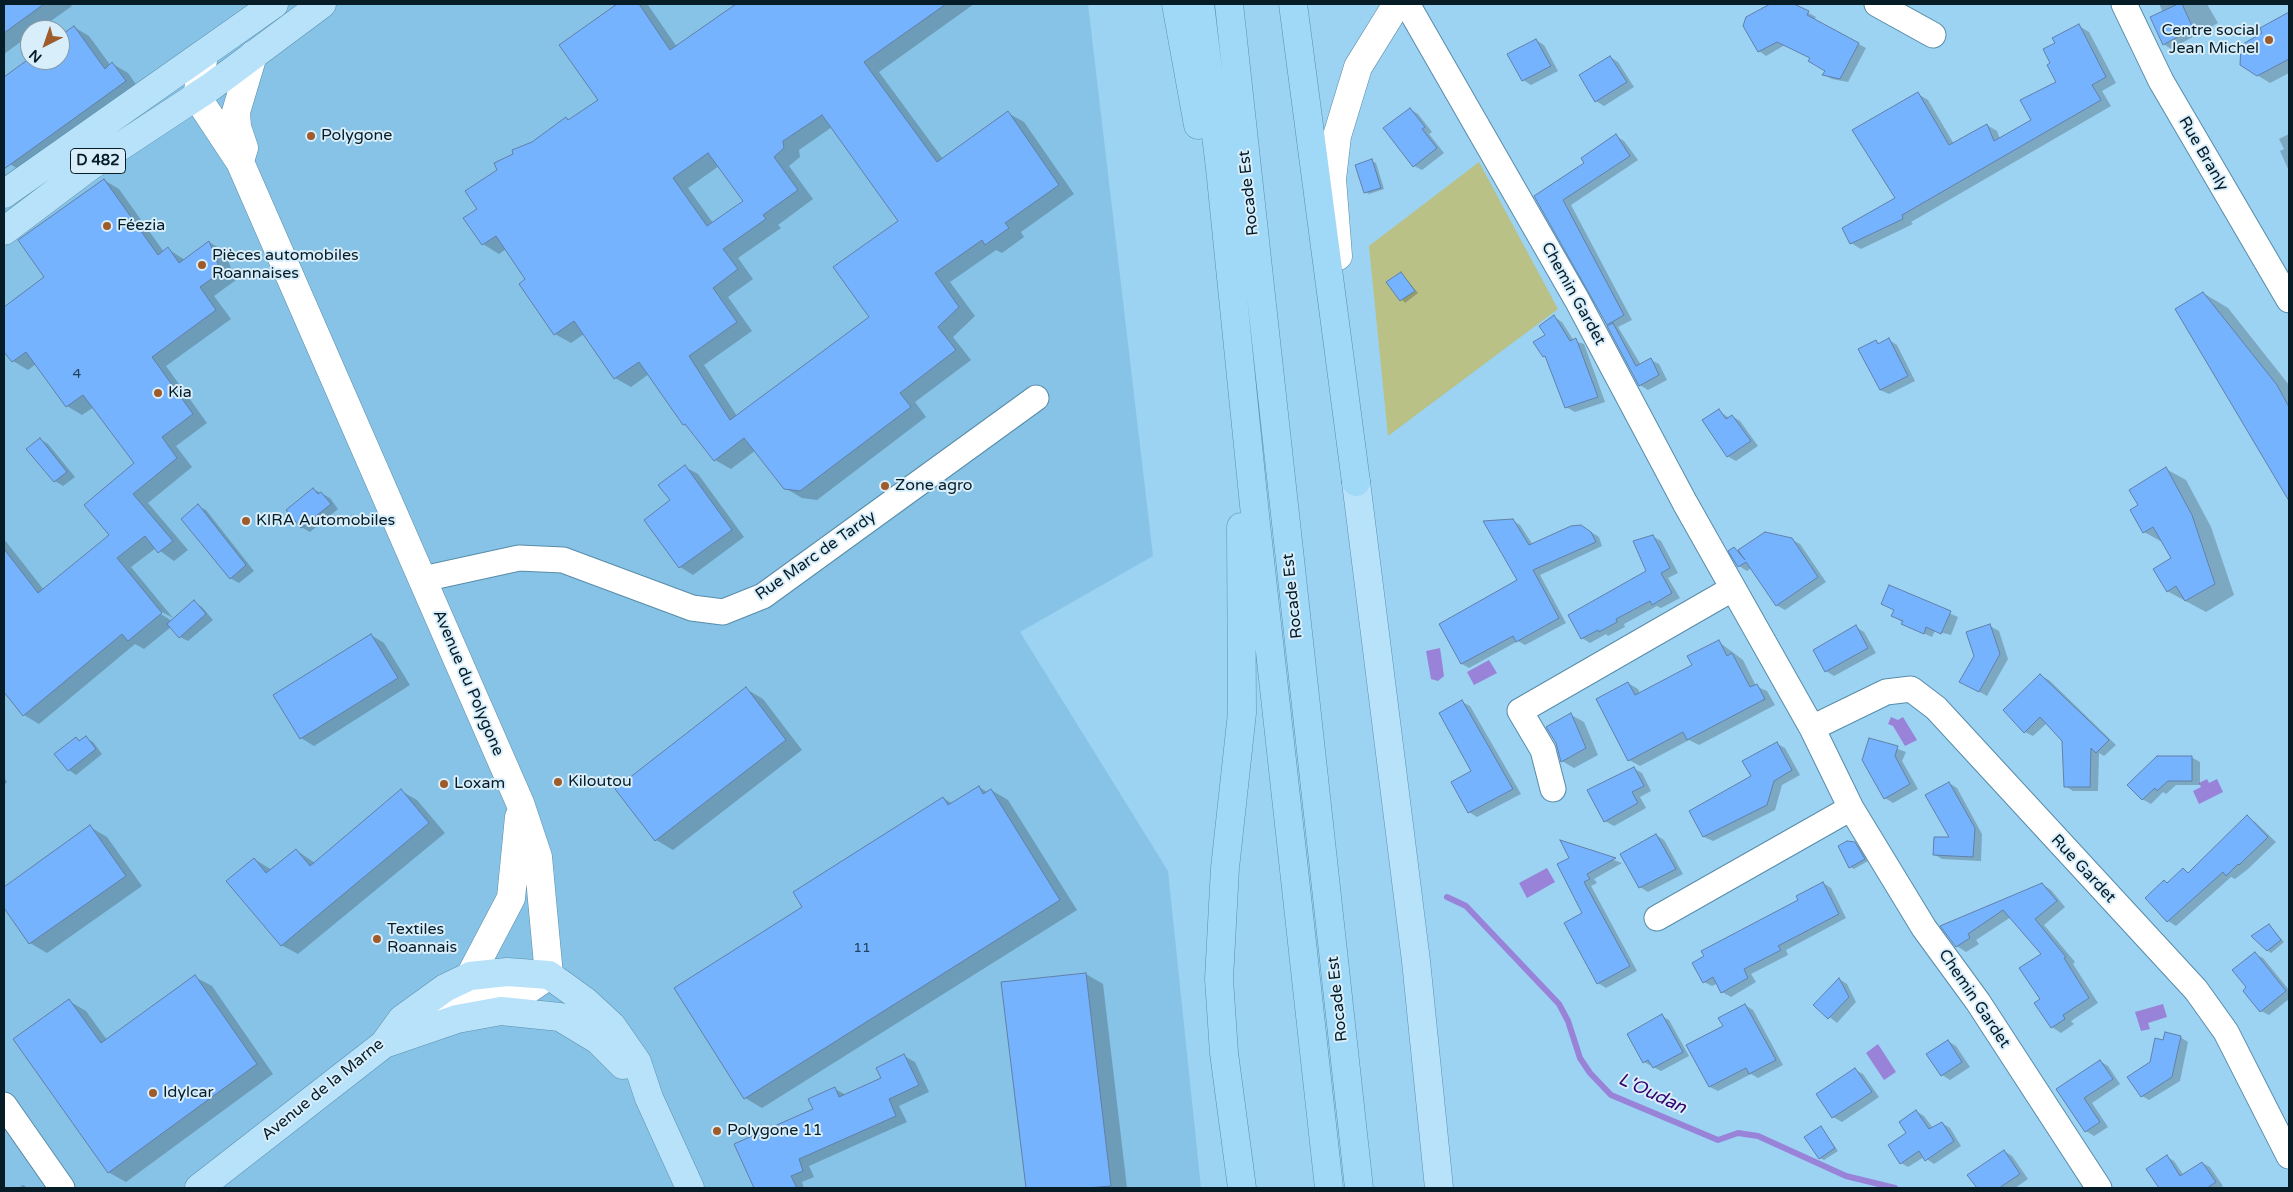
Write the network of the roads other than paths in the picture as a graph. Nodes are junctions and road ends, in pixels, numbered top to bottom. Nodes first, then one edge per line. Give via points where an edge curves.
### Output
1 (274, 4) edge
2 (322, 4) edge
3 (1176, 4) edge
4 (1200, 4) edge
5 (1229, 4) edge
6 (1293, 4) edge
7 (1397, 4) edge
8 (1407, 4) edge
9 (1878, 4) edge
10 (2124, 4) edge
11 (1933, 35) dead end
12 (204, 54) junction
13 (253, 55) junction
14 (164, 82) junction
15 (196, 97) junction
16 (240, 162) junction
17 (1220, 168) junction
18 (4, 194) edge
19 (4, 231) edge
20 (2289, 300) edge
21 (1036, 398) dead end
22 (1356, 482) junction
23 (423, 579) junction
24 (1732, 589) junction
25 (1253, 598) junction
26 (1812, 728) junction
27 (1553, 789) dead end
28 (520, 803) junction
29 (1851, 808) junction
30 (1657, 918) dead end
31 (549, 975) junction
32 (470, 976) junction
33 (1424, 1039) junction
34 (384, 1044) junction
35 (649, 1098) junction
36 (4, 1105) edge
37 (2289, 1156) edge
38 (62, 1188) edge
39 (199, 1188) edge
40 (690, 1188) edge
41 (1242, 1188) edge
42 (1329, 1188) edge
43 (1359, 1188) edge
44 (1439, 1188) edge
45 (1449, 1188) edge
46 (2099, 1188) edge

1 - 12 main road, D 482
2 - 13 main road, D 482
3 - 17 highway via 1200,141
4 - 17 highway, Rocade Est
5 - 43 highway, Rocade Est
6 - 22 highway
7 - 22 street via 1358,67 1337,136 1332,179
8 - 24 street, Chemin Gardet via 1577,300
9 - 11 street
10 - 20 street, Rue Branly via 2161,81
12 - 14 main road, D 482
12 - 15 street
13 - 15 main road, D 482
13 - 16 street, Avenue du Polygone via 236,112 244,148
14 - 15 street via 182,86
14 - 18 main road, D 482
15 - 16 street, Avenue du Polygone
15 - 19 main road, D 482 via 90,167
16 - 23 street, Avenue du Polygone
17 - 25 highway, Rocade Est via 1248,442
21 - 23 street, Rue Marc de Tardy via 763,596 723,612 692,608 563,560 519,558
22 - 33 main road
23 - 28 street, Avenue du Polygone
24 - 26 street, Chemin Gardet
24 - 27 street via 1520,711 1543,750
25 - 41 highway via 1225,868 1219,979 1225,1063
25 - 42 highway, Rocade Est
26 - 29 street, Chemin Gardet
26 - 37 street, Rue Gardet via 1886,692 1911,689 1936,708 2196,990 2226,1032
28 - 31 street, Avenue du Polygone via 538,857
28 - 32 street via 511,898
29 - 30 street
29 - 46 street, Chemin Gardet via 1924,928 1978,1002
31 - 32 main road, Avenue de la Marne via 507,972
31 - 34 street via 523,993 455,1004
31 - 35 main road via 612,1026 637,1062
32 - 34 main road, Avenue de la Marne via 445,988 402,1019
33 - 44 main road
33 - 45 main road
34 - 35 main road via 457,1019 501,1010 560,1017 598,1040 622,1062
34 - 39 main road, Avenue de la Marne
35 - 40 main road
36 - 38 street

